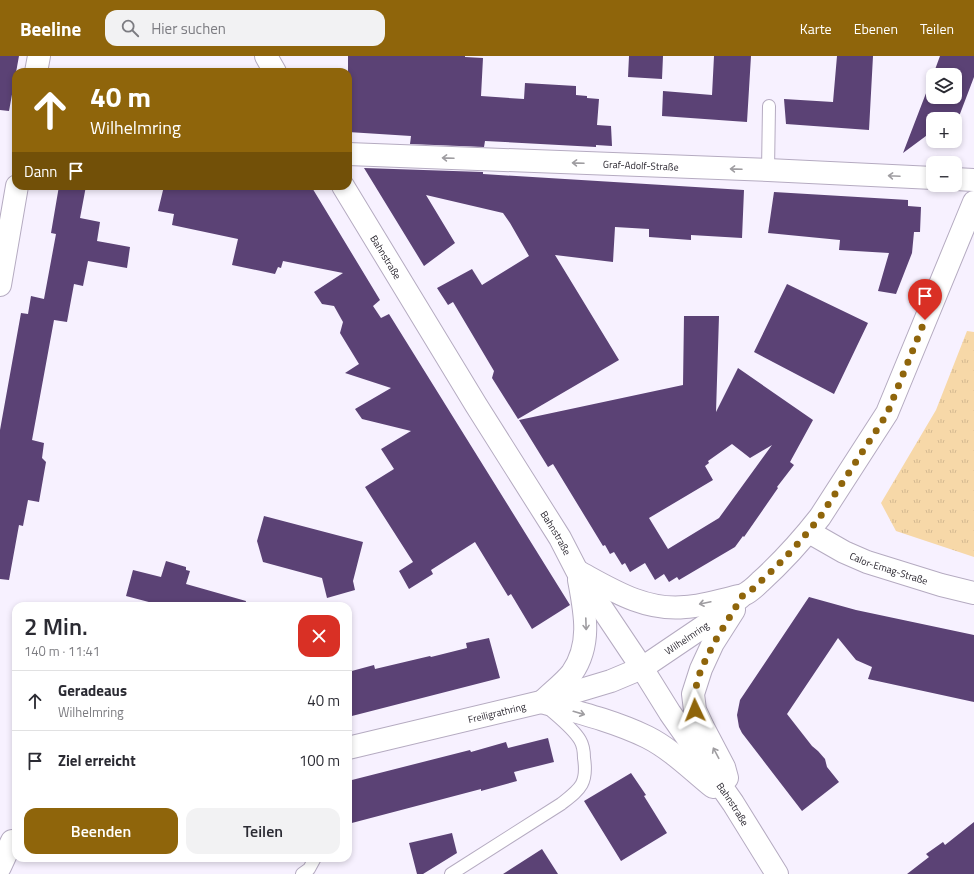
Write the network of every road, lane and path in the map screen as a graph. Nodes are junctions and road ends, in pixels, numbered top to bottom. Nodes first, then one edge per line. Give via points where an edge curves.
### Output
1 (39, 56) edge
2 (266, 56) edge
3 (37, 68) edge
4 (273, 68) edge
5 (769, 106) dead end
6 (352, 154) edge
7 (768, 170) junction
8 (926, 178) edge
9 (962, 179) edge
10 (974, 180) edge
11 (16, 190) edge
12 (345, 190) edge
13 (974, 202) edge
14 (0, 286) edge
15 (809, 532) junction
16 (578, 571) junction
17 (974, 593) edge
18 (743, 595) junction
19 (642, 668) junction
20 (542, 702) junction
21 (352, 747) edge
22 (733, 803) junction
23 (9, 842) edge
24 (313, 862) edge
25 (0, 867) edge
26 (302, 874) edge
27 (451, 874) edge
28 (777, 874) edge

1 - 3 street
2 - 4 street
5 - 7 lane
7 -> 6 street, Graf-Adolf-Straße
8 -> 7 street, Graf-Adolf-Straße
9 - 10 street
11 - 14 street
12 - 16 street, Bahnstraße
13 - 15 street, Wilhelmring via 887,414
15 - 17 street, Calor-Emag-Straße via 867,562
15 - 18 street, Wilhelmring via 768,575
18 -> 16 street via 685,607 658,607 627,597
16 - 19 street, Bahnstraße
16 -> 20 street via 586,636 572,673
18 - 19 street, Wilhelmring via 713,620
22 -> 18 street via 724,767 695,710 694,694 701,669
19 - 20 street, Freiligrathring via 594,687
19 - 22 street, Bahnstraße
20 - 21 street, Freiligrathring
20 -> 22 street via 621,726 648,738 671,753
20 - 27 lane via 581,741 586,770 584,780 578,791 561,804
22 - 28 street, Bahnstraße
23 - 25 street
24 - 26 lane

